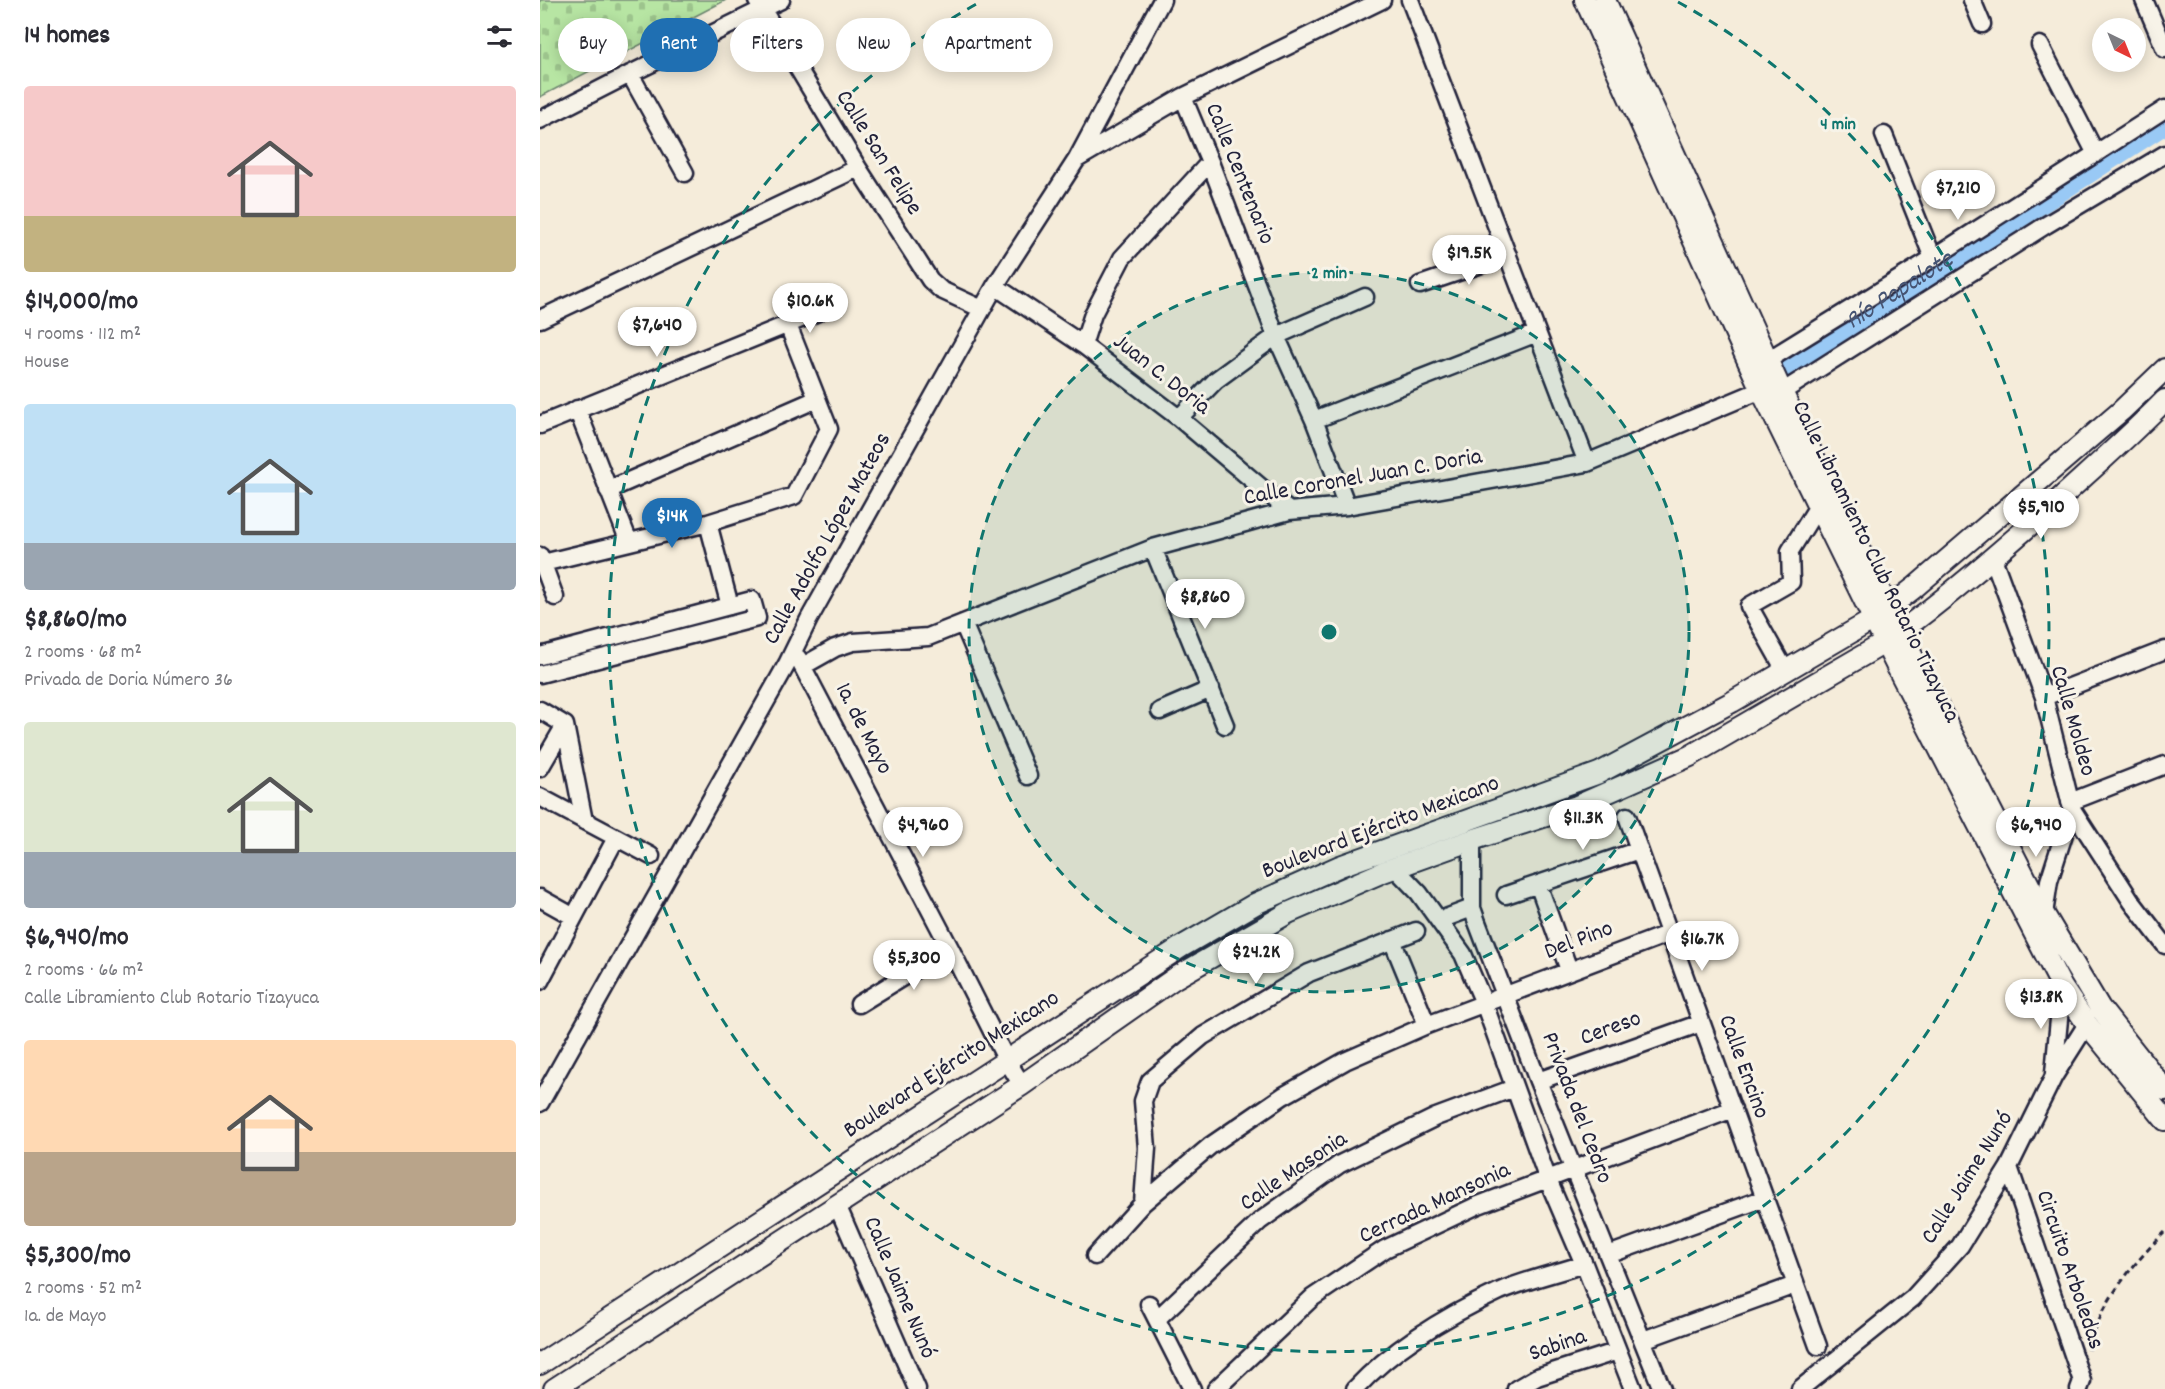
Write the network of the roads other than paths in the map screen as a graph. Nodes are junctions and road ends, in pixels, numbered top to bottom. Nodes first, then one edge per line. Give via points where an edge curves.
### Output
1 (781, 0) edge
2 (1161, 0) edge
3 (1382, 0) edge
4 (1410, 0) edge
5 (1585, 0) edge
6 (1605, 0) edge
7 (1972, 0) edge
8 (2144, 0) edge
9 (759, 4) edge
10 (1982, 24) dead end
11 (2040, 45) dead end
12 (2165, 49) edge
13 (630, 74) junction
14 (1183, 97) junction
15 (2165, 110) edge
16 (540, 120) edge
17 (1884, 135) dead end
18 (2096, 154) junction
19 (2165, 154) edge
20 (1077, 159) junction
21 (1210, 162) junction
22 (858, 168) junction
23 (686, 173) dead end
24 (1508, 255) junction
25 (1933, 258) junction
26 (1420, 285) dead end
27 (995, 286) junction
28 (1365, 297) dead end
29 (982, 309) junction
30 (818, 312) dead end
31 (540, 319) edge
32 (788, 325) junction
33 (1537, 333) junction
34 (1276, 336) junction
35 (1083, 345) junction
36 (1768, 360) junction
37 (2165, 369) edge
38 (1761, 390) junction
39 (1782, 392) junction
40 (817, 399) junction
41 (2165, 400) edge
42 (577, 409) junction
43 (2121, 411) junction
44 (1179, 418) junction
45 (1314, 420) junction
46 (540, 425) edge
47 (2136, 430) junction
48 (1587, 464) junction
49 (608, 490) junction
50 (1347, 506) junction
51 (1818, 506) junction
52 (1289, 511) junction
53 (708, 523) junction
54 (629, 542) junction
55 (1153, 548) junction
56 (1993, 558) junction
57 (541, 560) edge
58 (555, 597) dead end
59 (730, 606) junction
60 (1881, 614) junction
61 (963, 623) junction
62 (1893, 637) junction
63 (2165, 651) edge
64 (793, 652) junction
65 (540, 656) edge
66 (803, 666) junction
67 (540, 674) edge
68 (1780, 674) junction
69 (1211, 689) junction
70 (2044, 698) junction
71 (540, 710) edge
72 (1160, 711) dead end
73 (565, 725) junction
74 (1225, 725) dead end
75 (2165, 765) edge
76 (540, 768) edge
77 (1028, 776) dead end
78 (540, 797) edge
79 (2071, 805) junction
80 (1627, 816) dead end
81 (584, 821) junction
82 (616, 837) junction
83 (1472, 840) junction
84 (1639, 850) junction
85 (651, 856) dead end
86 (1395, 868) junction
87 (1538, 884) junction
88 (1506, 895) dead end
89 (540, 898) edge
90 (1472, 908) junction
91 (2044, 914) junction
92 (574, 917) junction
93 (1440, 920) junction
94 (1416, 930) dead end
95 (1670, 933) junction
96 (1392, 940) junction
97 (1487, 945) junction
98 (2165, 945) edge
99 (950, 948) junction
100 (1463, 954) junction
101 (1569, 970) junction
102 (540, 981) edge
103 (2061, 987) junction
104 (1506, 995) junction
105 (1484, 1003) junction
106 (859, 1004) dead end
107 (1701, 1023) junction
108 (2087, 1024) junction
109 (1427, 1025) junction
110 (1006, 1059) junction
111 (2054, 1076) junction
112 (1538, 1081) junction
113 (1022, 1085) junction
114 (1514, 1088) junction
115 (2165, 1090) edge
116 (540, 1102) edge
117 (1733, 1109) junction
118 (2165, 1120) edge
119 (2009, 1167) junction
120 (1574, 1169) junction
121 (1548, 1180) junction
122 (1765, 1198) junction
123 (1143, 1203) junction
124 (837, 1205) junction
125 (1608, 1255) junction
126 (1095, 1256) dead end
127 (1584, 1264) junction
128 (1795, 1285) junction
129 (1643, 1340) junction
130 (1818, 1346) dead end
131 (1618, 1351) junction
132 (540, 1364) edge
133 (554, 1389) edge
134 (917, 1389) edge
135 (1192, 1389) edge
136 (1216, 1389) edge
137 (1355, 1389) edge
138 (1516, 1389) edge
139 (1633, 1389) edge
140 (1662, 1389) edge
141 (1800, 1389) edge
142 (2079, 1389) edge

1 - 9 street
2 - 20 street, Calle Adolfo López Mateos
3 - 14 street
4 - 24 street
5 - 38 main road, Calle Libramiento Club Rotario Tizayuca
6 - 36 main road, Calle Libramiento Club Rotario Tizayuca
7 - 10 street
8 - 12 street
9 - 13 street
9 - 22 street, Calle San Felipe
11 - 18 street
13 - 16 street
13 - 23 street
14 - 20 street
14 - 21 street, Calle Centenario
15 - 18 street
17 - 25 street
18 - 25 street
19 - 39 street
20 - 27 street, Calle Adolfo López Mateos
21 - 34 street, Calle Centenario
21 - 35 street via 1122,258 1093,315
22 - 29 street, Calle San Felipe via 930,280 941,290
22 - 31 street
24 - 26 street
24 - 33 street
25 - 36 street
27 - 29 street, Calle Adolfo López Mateos
27 - 35 street, Juan C. Doria
28 - 34 street
29 - 64 street, Calle Adolfo López Mateos
30 - 32 street
32 - 40 street
32 - 42 street
33 - 45 street
33 - 48 street
34 - 44 street via 1216,380
34 - 45 street, Calle Centenario
35 - 44 street, Juan C. Doria
36 - 39 main road, Calle Libramiento Club Rotario Tizayuca
37 - 43 main road, Boulevard Ejército Mexicano
38 - 48 street, Calle Coronel Juan C. Doria
38 - 51 main road, Calle Libramiento Club Rotario Tizayuca
39 - 60 main road, Calle Libramiento Club Rotario Tizayuca
40 - 49 street
40 - 53 street via 829,429 794,496
41 - 47 main road, Boulevard Ejército Mexicano
42 - 46 street
42 - 49 street
43 - 47 main road
43 - 60 main road, Boulevard Ejército Mexicano
44 - 52 street, Juan C. Doria
45 - 50 street, Calle Centenario
47 - 56 main road, Boulevard Ejército Mexicano
48 - 50 street, Calle Coronel Juan C. Doria
49 - 54 street
50 - 52 street, Calle Coronel Juan C. Doria
51 - 60 main road, Calle Libramiento Club Rotario Tizayuca
51 - 68 street via 1790,551 1791,582 1749,606 1781,663
52 - 55 street, Calle Coronel Juan C. Doria
53 - 54 street
53 - 59 street
54 - 57 street
55 - 61 street, Calle Coronel Juan C. Doria
55 - 69 street
56 - 62 main road, Boulevard Ejército Mexicano
56 - 70 street, Calle Moldeo
57 - 58 street
59 - 65 street
59 - 67 street via 752,600 757,618
60 - 62 main road, Calle Libramiento Club Rotario Tizayuca
60 - 68 main road, Boulevard Ejército Mexicano
61 - 66 street, Calle Coronel Juan C. Doria via 928,637 853,642
61 - 77 street
62 - 83 main road, Boulevard Ejército Mexicano via 1690,756 1577,806
62 - 91 main road, Calle Libramiento Club Rotario Tizayuca
62 - 103 main road, Calle Libramiento Club Rotario Tizayuca
63 - 70 street
64 - 66 street, 1a. de Mayo
64 - 116 street, Calle Adolfo López Mateos
66 - 99 street, 1a. de Mayo
68 - 110 main road, Boulevard Ejército Mexicano via 1599,773 1340,866 1255,904
69 - 72 street
69 - 74 street
70 - 79 street, Calle Moldeo
71 - 73 street
73 - 76 street
73 - 81 street
75 - 79 street
78 - 81 street
79 - 91 street via 2049,881
79 - 98 street, Calle Moldeo via 2132,902
80 - 84 street, Calle Encino
81 - 82 street
82 - 85 street
82 - 92 street
83 - 86 main road, Boulevard Ejército Mexicano
83 - 90 street, Privada del Cedro
84 - 87 street
84 - 95 street, Calle Encino
86 - 93 street, Privada del Cedro
86 - 113 main road, Boulevard Ejército Mexicano via 1288,913 1175,978
87 - 88 street
87 - 101 street
89 - 92 street
90 - 93 street
90 - 97 street, Privada del Cedro
91 - 115 main road, Calle Libramiento Club Rotario Tizayuca via 2100,1008
92 - 102 street
93 - 100 street, Privada del Cedro
94 - 96 street
95 - 101 street, Del Pino
95 - 107 street, Calle Encino
96 - 109 street
96 - 123 street via 1309,973 1203,1036 1150,1081 1143,1101 1147,1148
97 - 100 street
97 - 104 street, Privada del Cedro
99 - 106 street
99 - 110 street, 1a. de Mayo
100 - 105 street, Privada del Cedro
101 - 104 street, Del Pino
103 - 108 main road, Calle Libramiento Club Rotario Tizayuca
103 - 111 street, Calle Jaime Nunó
104 - 105 street, Del Pino
104 - 112 street, Privada del Cedro
105 - 109 street
105 - 114 street, Privada del Cedro
107 - 112 street, Cereso
107 - 117 street, Calle Encino
108 - 111 street, Calle Jaime Nunó
108 - 118 main road, Calle Libramiento Club Rotario Tizayuca
109 - 123 street via 1345,1061 1283,1096 1210,1146
110 - 113 street, 1a. de Mayo
110 - 132 main road, Boulevard Ejército Mexicano
111 - 119 street, Calle Jaime Nunó
112 - 120 street, Privada del Cedro
113 - 124 main road, Boulevard Ejército Mexicano
114 - 121 street, Privada del Cedro
114 - 135 street, Calle Masonia via 1436,1118 1340,1164 1260,1221 1153,1311
117 - 120 street
117 - 122 street, Calle Encino
119 - 141 street, Calle Jaime Nunó via 1960,1245 1913,1298
119 - 142 street, Circuito Arboledas via 2082,1382
120 - 121 street, Cerrada Mansonia
120 - 125 street, Privada del Cedro
121 - 127 street, Privada del Cedro
121 - 136 street, Cerrada Mansonia via 1476,1206 1385,1249 1312,1298
122 - 125 street
122 - 128 street, Calle Encino
123 - 126 street
124 - 133 main road, Boulevard Ejército Mexicano
124 - 134 street, Calle Jaime Nunó
125 - 129 street, Privada del Cedro
127 - 131 street, Privada del Cedro
127 - 137 street via 1502,1291 1430,1329
128 - 129 street
128 - 130 street, Calle Encino
129 - 140 street, Privada del Cedro
131 - 138 street, Sabina via 1538,1377
131 - 139 street, Privada del Cedro

